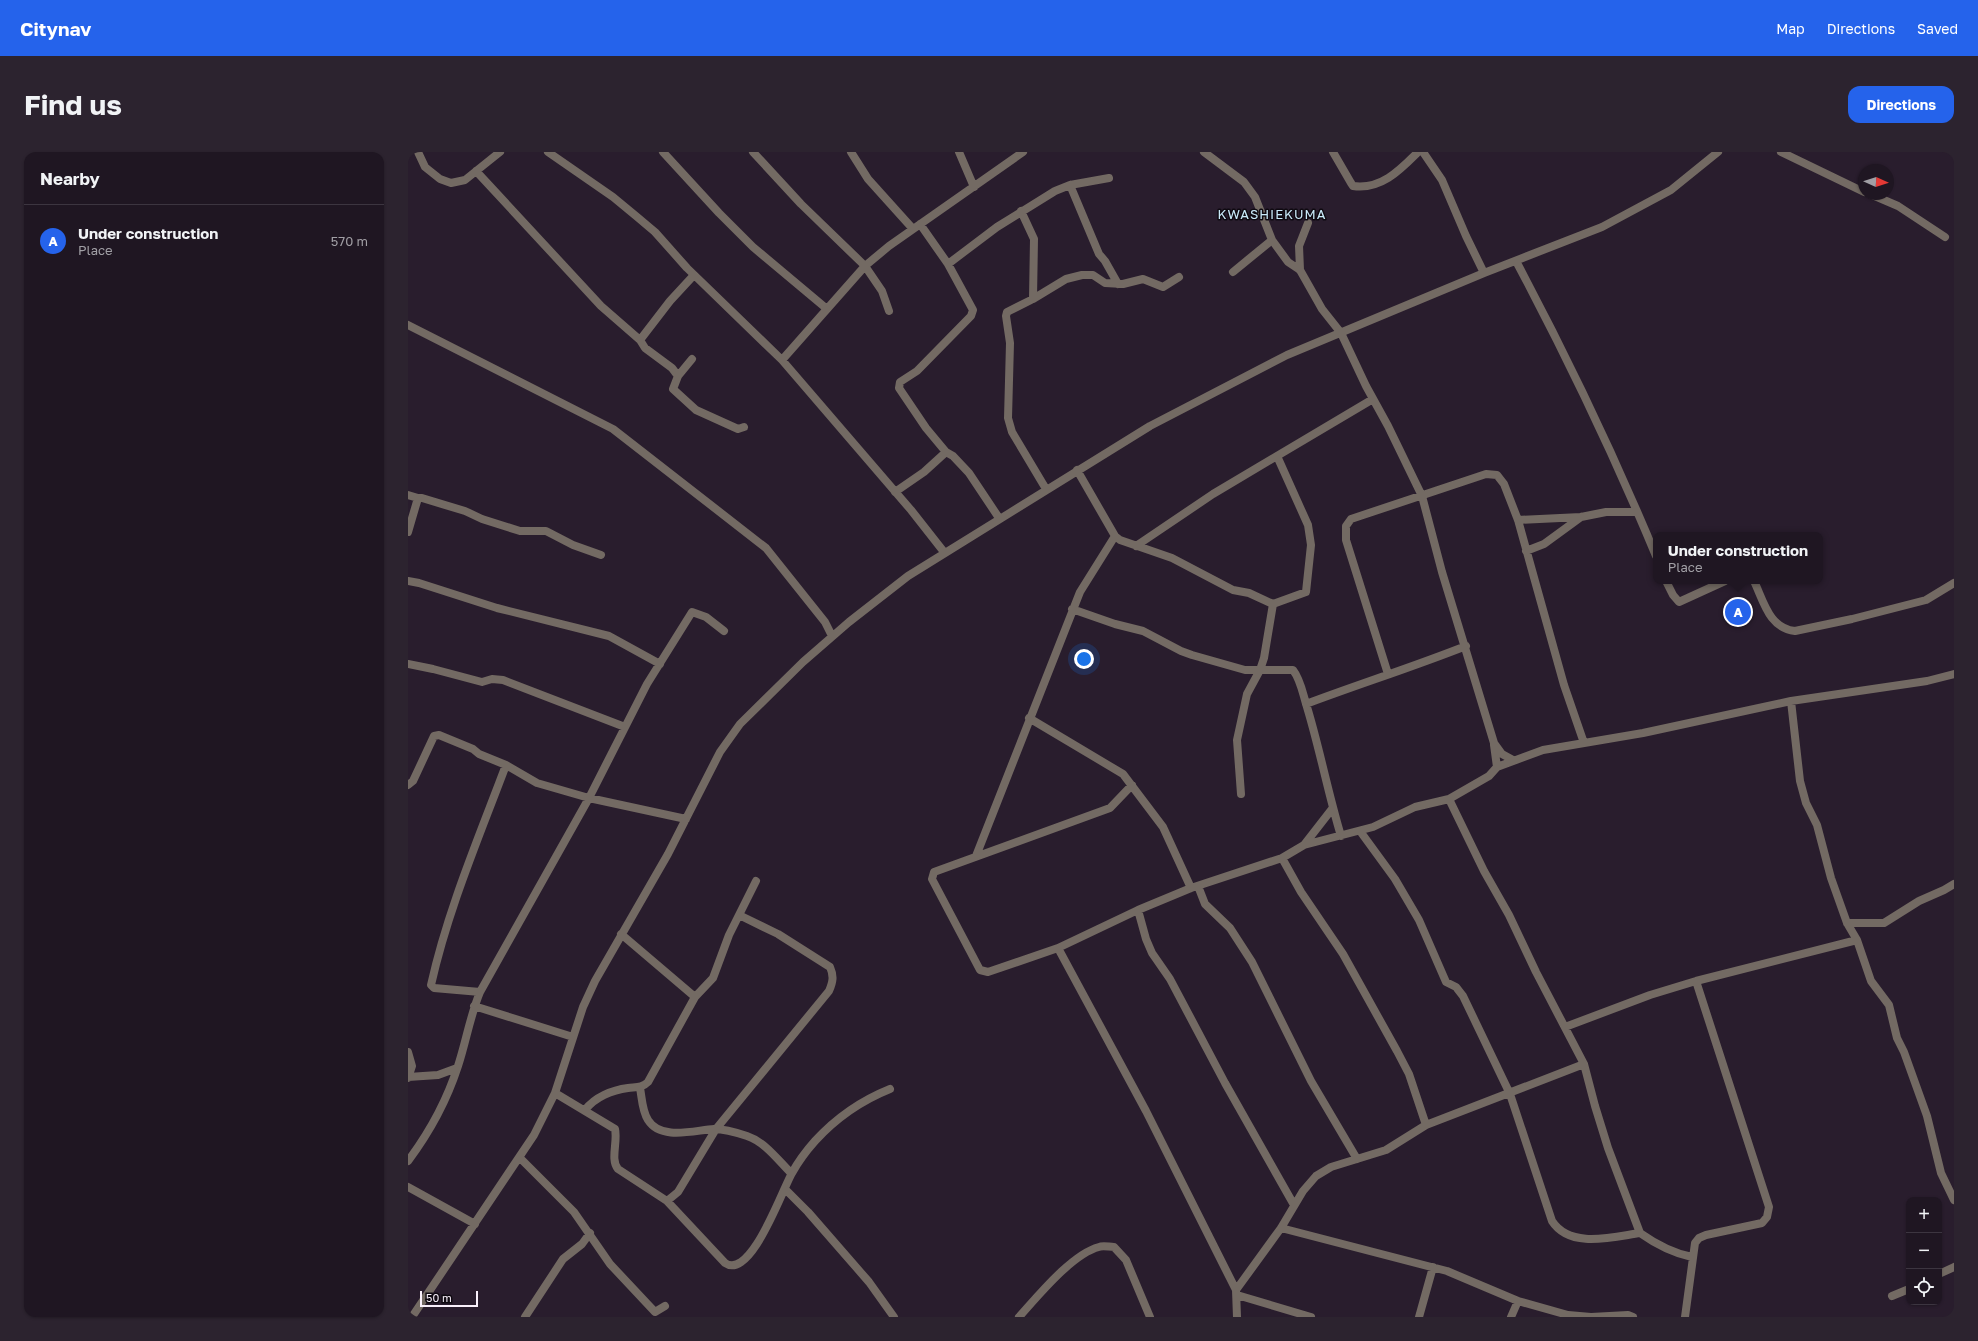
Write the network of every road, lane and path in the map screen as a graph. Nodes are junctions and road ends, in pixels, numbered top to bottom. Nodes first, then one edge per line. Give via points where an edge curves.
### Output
1 (418, 152) edge
2 (500, 152) edge
3 (548, 152) edge
4 (663, 152) edge
5 (752, 152) edge
6 (851, 152) edge
7 (958, 152) edge
8 (1023, 152) edge
9 (1204, 152) edge
10 (1333, 152) edge
11 (1418, 152) edge
12 (1423, 152) edge
13 (1718, 152) edge
14 (1781, 152) edge
15 (476, 171) junction
16 (1109, 178) dead end
17 (1070, 185) junction
18 (974, 187) junction
19 (1858, 189) edge
20 (1884, 200) edge
21 (1021, 211) junction
22 (1308, 223) dead end
23 (920, 224) junction
24 (913, 229) junction
25 (1945, 237) dead end
26 (1272, 240) junction
27 (1516, 261) junction
28 (948, 264) junction
29 (865, 266) junction
30 (1300, 270) junction
31 (1233, 272) dead end
32 (1484, 273) junction
33 (694, 275) junction
34 (1179, 277) dead end
35 (1118, 284) junction
36 (1033, 298) junction
37 (827, 309) junction
38 (889, 311) dead end
39 (408, 325) edge
40 (1341, 333) junction
41 (640, 340) junction
42 (692, 359) dead end
43 (782, 360) junction
44 (678, 376) junction
45 (1373, 399) junction
46 (744, 427) dead end
47 (946, 452) junction
48 (1277, 456) junction
49 (1077, 470) junction
50 (1046, 489) junction
51 (895, 492) junction
52 (408, 495) edge
53 (1422, 496) junction
54 (418, 498) junction
55 (1637, 512) junction
56 (1581, 517) junction
57 (999, 518) junction
58 (1518, 520) junction
59 (408, 532) edge
60 (1115, 536) junction
61 (1136, 546) junction
62 (1653, 549) edge
63 (1526, 551) junction
64 (944, 552) junction
65 (601, 555) dead end
66 (408, 581) edge
67 (1954, 583) edge
68 (1668, 584) edge
69 (1718, 584) edge
70 (1755, 584) edge
71 (1273, 604) junction
72 (1072, 609) junction
73 (724, 630) dead end
74 (832, 636) junction
75 (1466, 646) junction
76 (408, 664) edge
77 (660, 664) junction
78 (1260, 670) junction
79 (1388, 674) junction
80 (1954, 674) edge
81 (1791, 701) junction
82 (1306, 704) junction
83 (1029, 718) junction
84 (625, 727) junction
85 (1494, 743) junction
86 (1584, 744) junction
87 (1513, 760) junction
88 (506, 765) junction
89 (1497, 767) junction
90 (408, 785) edge
91 (1132, 785) junction
92 (1241, 794) dead end
93 (589, 798) junction
94 (1449, 799) junction
95 (1332, 808) junction
96 (686, 819) junction
97 (1360, 831) junction
98 (1341, 836) junction
99 (1304, 845) junction
100 (976, 856) junction
101 (1282, 858) junction
102 (756, 881) dead end
103 (1954, 884) edge
104 (1194, 887) junction
105 (1138, 910) junction
106 (739, 915) junction
107 (1847, 923) junction
108 (621, 934) junction
109 (1856, 940) junction
110 (1058, 948) junction
111 (1696, 981) junction
112 (480, 992) junction
113 (695, 997) junction
114 (474, 1006) junction
115 (1565, 1027) junction
116 (573, 1036) junction
117 (408, 1052) edge
118 (1584, 1064) junction
119 (457, 1068) junction
120 (408, 1077) edge
121 (640, 1088) junction
122 (890, 1089) dead end
123 (555, 1093) junction
124 (1510, 1094) junction
125 (585, 1110) junction
126 (1426, 1125) junction
127 (716, 1129) junction
128 (520, 1158) junction
129 (1357, 1159) junction
130 (408, 1161) edge
131 (791, 1173) junction
132 (408, 1187) edge
133 (785, 1189) junction
134 (1954, 1200) edge
135 (667, 1201) junction
136 (1294, 1205) junction
137 (475, 1224) junction
138 (1281, 1228) junction
139 (590, 1233) junction
140 (1640, 1233) junction
141 (1692, 1257) junction
142 (1433, 1267) junction
143 (1954, 1267) edge
144 (1942, 1273) edge
145 (1906, 1290) edge
146 (1237, 1293) junction
147 (1892, 1296) dead end
148 (1518, 1301) junction
149 (665, 1306) dead end
150 (412, 1317) edge
151 (525, 1317) edge
152 (894, 1317) edge
153 (1019, 1317) edge
154 (1150, 1317) edge
155 (1238, 1317) edge
156 (1311, 1317) edge
157 (1419, 1317) edge
158 (1511, 1317) edge
159 (1633, 1317) edge
160 (1685, 1317) edge

1 - 15 street via 425,167 451,183 465,180
2 - 15 street
3 - 33 street via 636,216
4 - 37 street via 754,247
5 - 29 street
6 - 24 street via 868,179
7 - 18 street
8 - 18 street
9 - 26 street via 1244,182 1255,197
10 - 11 street via 1353,186 1359,187 1389,179
12 - 32 street via 1442,180
13 - 27 street via 1681,183 1648,203 1602,227
14 - 19 street
15 - 41 street via 602,306
16 - 17 street
17 - 21 street
17 - 35 street via 1099,254
18 - 23 street
20 - 25 street via 1898,206
21 - 28 street
21 - 36 street via 1034,239
22 - 30 street via 1299,246
23 - 24 street
23 - 28 street
24 - 29 street
26 - 30 street via 1288,262
26 - 31 street
27 - 32 street
27 - 55 street via 1566,356
28 - 47 street via 973,310 971,316 917,371 900,382 899,388
29 - 37 street
29 - 38 street via 882,291
30 - 40 street via 1322,309
32 - 40 street
33 - 41 street
33 - 43 street
34 - 35 street via 1163,287 1143,279
35 - 36 street via 1105,283 1092,275 1082,275 1066,280
36 - 50 street via 1007,312 1010,343 1008,418 1012,432
37 - 43 street
39 - 74 street via 613,429 766,548 825,622
40 - 45 street
40 - 49 street via 1287,355 1222,388 1150,426
41 - 44 street via 645,348 672,368
42 - 44 street
43 - 51 street
44 - 46 street via 673,389 696,410 738,429
45 - 48 street
45 - 53 street
47 - 51 street via 924,472
47 - 57 street via 969,473
48 - 61 street via 1213,494
48 - 71 street via 1308,525 1311,545 1306,592
49 - 50 street
49 - 60 street
50 - 57 street
51 - 64 street
52 - 54 street
53 - 58 street via 1492,474 1504,484
53 - 75 street via 1442,572
53 - 79 street via 1351,518 1346,526 1346,540
54 - 59 street
54 - 65 street via 465,511 520,531 546,531 573,545
55 - 56 street via 1606,512
55 - 62 street
56 - 58 street
56 - 63 street via 1544,544
57 - 64 street
58 - 63 street
60 - 61 street
60 - 72 street via 1083,585
61 - 71 street via 1172,558 1233,590 1248,593
63 - 86 street via 1564,685
64 - 74 street via 908,576
66 - 77 street via 497,608 609,636
67 - 70 street via 1926,600 1795,631 1785,630 1772,621
68 - 69 street via 1679,602
71 - 78 street
72 - 78 street via 1143,631 1186,654 1241,669
72 - 83 street
73 - 77 street via 706,617 692,612
74 - 96 street via 740,724 720,752
75 - 79 street
75 - 85 street
76 - 84 street via 482,682 492,679 503,680
77 - 84 street
78 - 82 street via 1293,670
78 - 92 street via 1247,694 1237,740
79 - 82 street
80 - 81 street via 1927,681
81 - 86 street
81 - 107 street via 1800,781 1806,803 1817,825 1831,878
82 - 95 street
83 - 91 street via 1116,769
83 - 100 street
84 - 93 street
85 - 87 street via 1502,754
85 - 89 street
86 - 87 street via 1543,750
87 - 89 street
88 - 90 street via 438,735 434,736 413,781
88 - 93 street via 537,783
88 - 112 street via 455,900 441,942 432,984 434,988
89 - 94 street via 1489,776
91 - 100 street via 1110,808
91 - 104 street via 1163,827
93 - 96 street
93 - 112 street
94 - 97 street via 1415,807
94 - 115 street
95 - 98 street
95 - 99 street
96 - 108 street
97 - 98 street
97 - 124 street via 1395,879 1416,914 1446,982 1456,987 1463,996
98 - 99 street
99 - 101 street
100 - 110 street via 934,872 932,880 978,966 988,972
101 - 104 street
101 - 126 street via 1301,892 1343,954 1397,1051 1409,1074
102 - 106 street
103 - 107 street via 1919,901 1884,923
104 - 105 street
104 - 129 street via 1205,904 1230,928 1252,962 1305,1069
105 - 110 street
105 - 136 street via 1152,953 1170,979
106 - 113 street via 713,978
106 - 127 street via 778,934 830,967 834,975 829,991
107 - 109 street
108 - 113 street
108 - 116 street via 595,981
109 - 111 street
109 - 134 street via 1871,981 1889,1005 1897,1038 1926,1116 1941,1173
110 - 146 street via 1146,1112
111 - 115 street via 1650,995
111 - 141 street via 1769,1207 1767,1217 1762,1223 1699,1238 1695,1243
112 - 114 street
113 - 121 street via 648,1082
114 - 116 street
114 - 119 street
115 - 118 street
116 - 123 street
117 - 120 street via 412,1066
118 - 124 street
118 - 140 street via 1608,1148
119 - 120 street via 438,1075
119 - 130 street via 446,1099 419,1147
121 - 125 street via 627,1088 599,1097
121 - 127 street via 644,1111 648,1121 655,1128 665,1132
122 - 131 street via 854,1106 833,1123 814,1142
123 - 125 street
123 - 128 street
124 - 126 street
124 - 140 street via 1552,1221 1557,1229 1570,1236 1592,1239
125 - 135 street via 615,1129 615,1163 618,1169
126 - 129 street via 1386,1150
127 - 131 street via 755,1139
127 - 135 street via 678,1192
128 - 137 street
128 - 139 street via 574,1212
129 - 136 street via 1331,1167 1316,1176
131 - 133 street
132 - 137 street
133 - 135 street via 772,1220 755,1246 740,1265 734,1266 725,1263
133 - 152 street via 869,1282
136 - 138 street
137 - 150 street
138 - 142 street
138 - 146 street
139 - 149 street via 610,1264 655,1312
139 - 151 street via 582,1244 563,1259
140 - 141 street via 1660,1246
141 - 160 street
142 - 148 street via 1460,1275
142 - 157 street
143 - 144 street
145 - 147 street
146 - 155 street
146 - 156 street
148 - 158 street
148 - 159 street via 1568,1315
153 - 154 street via 1051,1282 1085,1253 1100,1246 1114,1247 1126,1260

